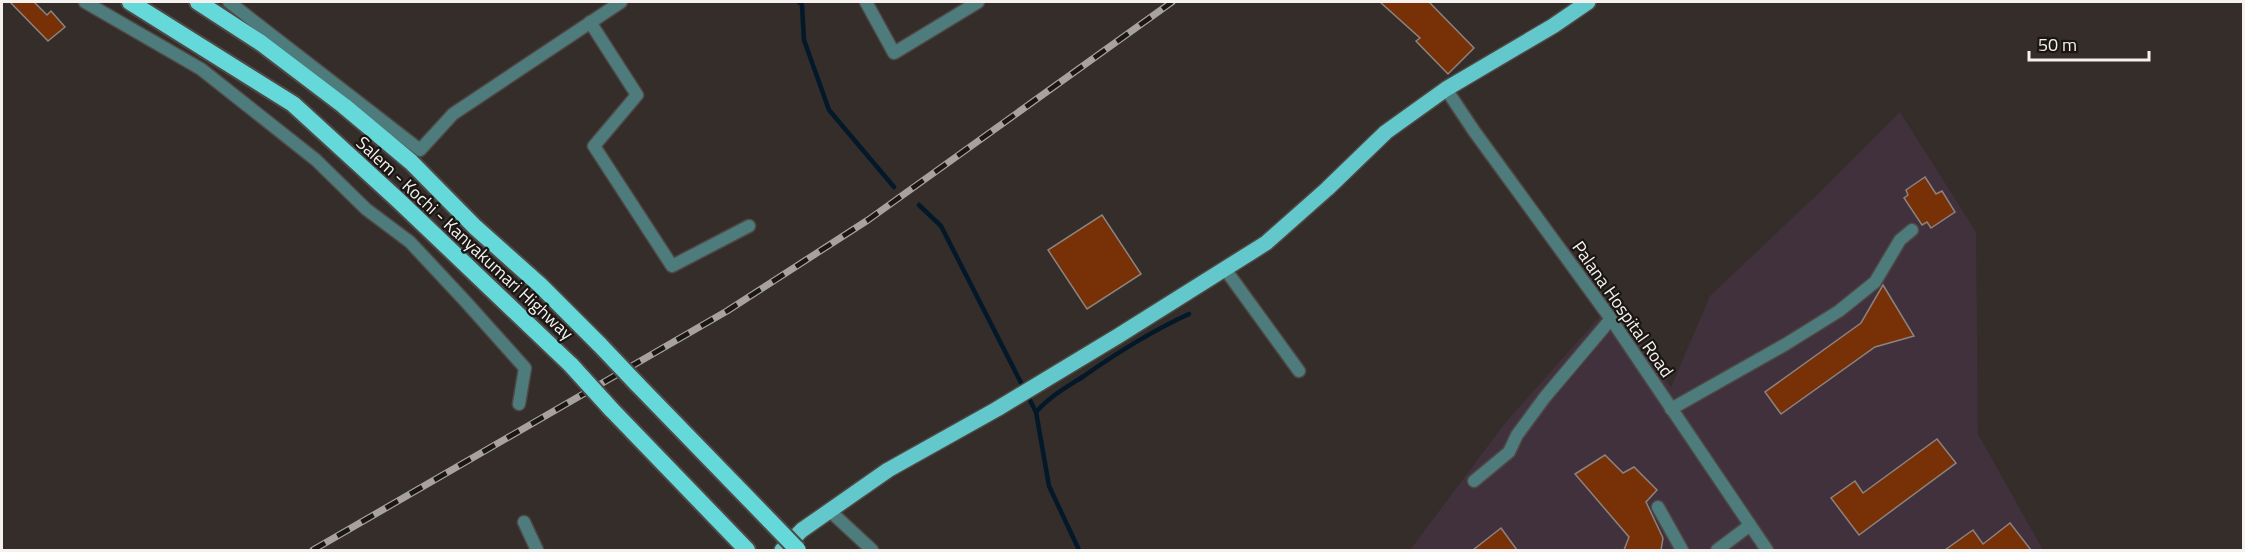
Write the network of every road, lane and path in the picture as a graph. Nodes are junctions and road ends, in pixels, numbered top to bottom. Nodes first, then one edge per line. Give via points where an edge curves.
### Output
1 (85, 2) edge
2 (130, 2) edge
3 (198, 2) edge
4 (230, 2) edge
5 (621, 2) edge
6 (866, 2) edge
7 (978, 2) edge
8 (1588, 2) edge
9 (590, 22) junction
10 (1446, 89) junction
11 (749, 226) dead end
12 (1912, 230) dead end
13 (1225, 269) junction
14 (1611, 319) junction
15 (1299, 371) dead end
16 (519, 404) dead end
17 (1671, 409) junction
18 (1474, 481) dead end
19 (1658, 507) dead end
20 (830, 511) junction
21 (524, 522) dead end
22 (1749, 525) junction
23 (743, 547) edge
24 (537, 550) edge
25 (782, 550) edge
26 (798, 550) edge
27 (872, 550) edge
28 (1682, 550) edge
29 (1717, 550) edge
30 (1767, 550) edge

1 - 16 street via 201,69 316,160 366,209 410,242 525,368
2 - 23 highway, Salem - Kochi - Kanyakumari Highway, bridge via 293,104 571,365
3 - 26 highway, Salem - Kochi - Kanyakumari Highway, bridge via 270,50 411,162 600,345
4 - 9 street via 420,150 453,114
5 - 9 street
6 - 7 street via 894,53
8 - 10 main road
9 - 11 street via 637,95 594,146 672,266
10 - 13 main road via 1386,132 1266,243
10 - 14 street, Palana Hospital Road
12 - 17 street via 1899,240 1875,282 1839,311
13 - 15 street
13 - 20 main road via 997,409 888,470
14 - 17 street, Palana Hospital Road
14 - 18 street via 1545,397 1509,452
17 - 22 street, Palana Hospital Road
19 - 28 street
20 - 25 main road
20 - 27 street
21 - 24 street
22 - 29 street
22 - 30 street, Palana Hospital Road

